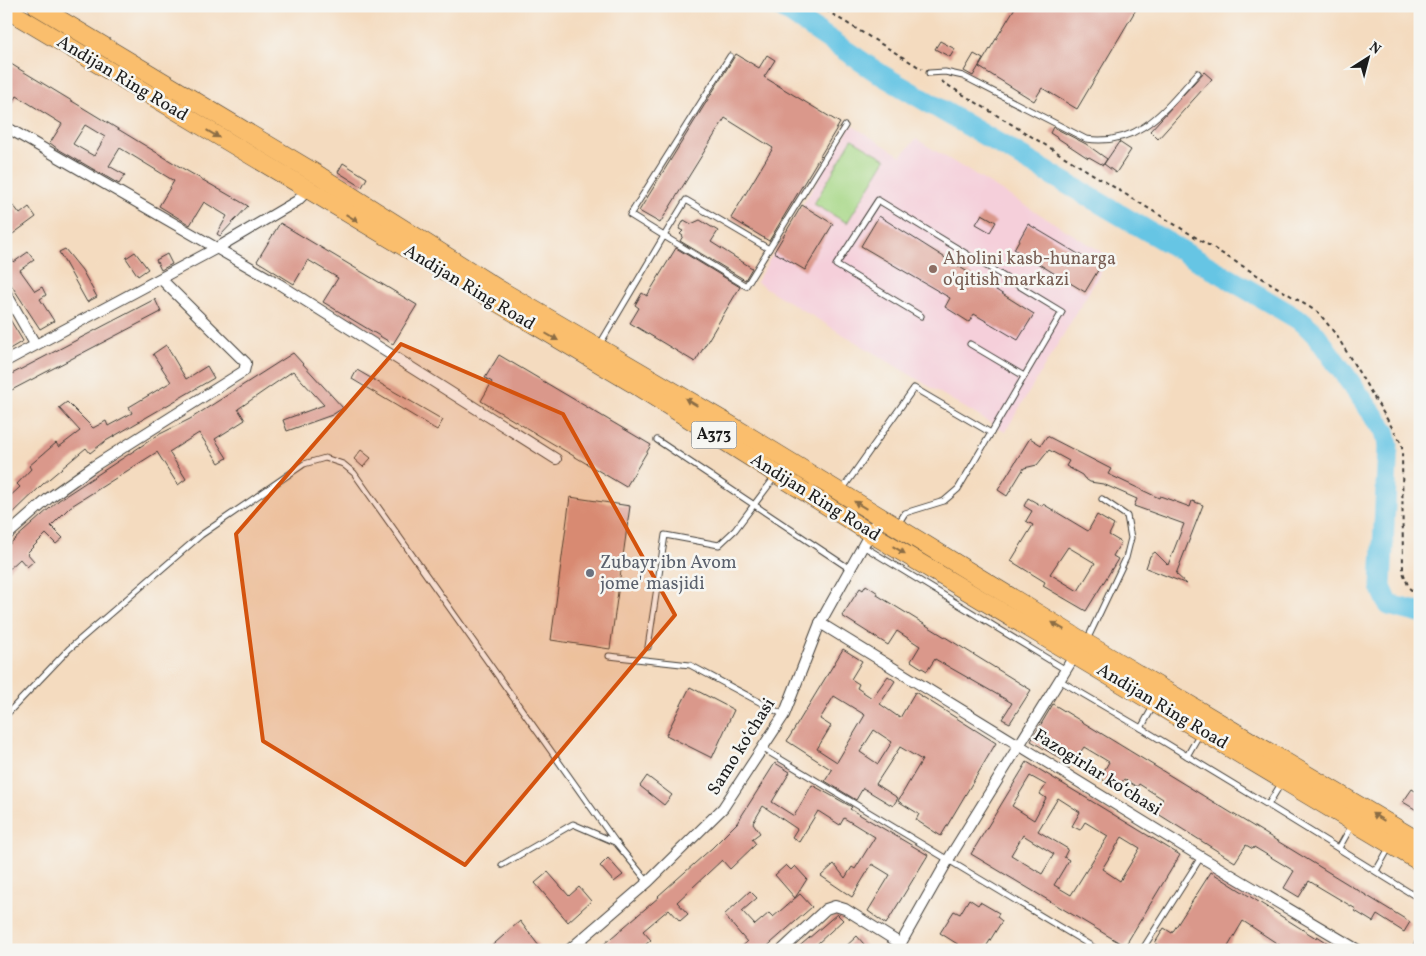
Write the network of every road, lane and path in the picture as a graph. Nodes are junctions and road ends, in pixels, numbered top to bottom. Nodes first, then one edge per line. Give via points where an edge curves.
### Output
1 (37, 6) edge
2 (819, 6) edge
3 (6, 9) edge
4 (730, 56) dead end
5 (928, 73) junction
6 (1198, 73) dead end
7 (845, 126) dead end
8 (6, 127) edge
9 (307, 191) junction
10 (664, 236) junction
11 (218, 248) junction
12 (769, 249) junction
13 (161, 279) junction
14 (6, 293) edge
15 (921, 316) dead end
16 (35, 344) junction
17 (970, 344) dead end
18 (599, 347) junction
19 (6, 361) edge
20 (1024, 376) junction
21 (991, 433) junction
22 (657, 440) dead end
23 (556, 459) dead end
24 (777, 474) junction
25 (840, 493) junction
26 (1102, 498) dead end
27 (755, 506) junction
28 (879, 516) junction
29 (896, 527) junction
30 (6, 536) edge
31 (867, 539) junction
32 (850, 569) junction
33 (1420, 597) edge
34 (820, 623) junction
35 (648, 647) dead end
36 (1081, 649) junction
37 (609, 656) dead end
38 (1066, 670) junction
39 (1059, 680) junction
40 (1156, 703) junction
41 (6, 715) edge
42 (784, 715) junction
43 (1142, 728) junction
44 (1202, 731) junction
45 (1018, 744) junction
46 (762, 748) junction
47 (1187, 756) junction
48 (1283, 780) junction
49 (1268, 805) junction
50 (1354, 822) junction
51 (1420, 842) edge
52 (618, 844) junction
53 (1391, 845) junction
54 (1339, 848) junction
55 (1201, 857) junction
56 (948, 860) junction
57 (1420, 862) edge
58 (502, 865) dead end
59 (1376, 871) junction
60 (648, 882) junction
61 (1420, 899) edge
62 (1420, 944) edge
63 (899, 947) edge
64 (570, 950) edge
65 (782, 950) edge
66 (1098, 950) edge
67 (1142, 950) edge
68 (1358, 950) edge
69 (1417, 950) edge

1 - 18 highway, Andijan Ring Road / A373 via 320,176 496,288
2 - 5 path
3 -> 9 highway, Andijan Ring Road / A373
4 - 10 lane via 630,215
5 - 6 lane via 964,76 1086,139 1102,142 1142,130 1163,113
5 - 33 path via 1319,313 1337,336 1402,444 1404,572 1409,588
7 - 12 lane
8 - 11 street
9 - 11 street via 297,201
9 -> 24 highway, Andijan Ring Road / A373 via 632,383
10 - 12 lane via 686,200
10 - 12 lane via 746,286
10 - 18 lane
11 - 13 street
11 - 23 street
13 - 16 street
13 - 30 street via 246,363 244,371 94,466 49,498
14 - 16 street
15 - 20 lane via 836,265 878,200 1062,312
16 - 19 street
17 - 20 lane
25 -> 18 highway, Andijan Ring Road / A373
20 - 21 lane
21 - 25 lane via 914,388
21 - 29 lane via 958,489 944,501 905,513
22 - 27 lane
24 - 27 lane
24 - 31 highway, Andijan Ring Road / A373
28 -> 25 highway, Andijan Ring Road / A373
26 - 36 lane via 1127,516 1131,538 1126,558
27 - 32 lane
27 - 35 lane via 719,545 665,535
28 - 29 highway, Andijan Ring Road / A373
28 - 31 street, Samo koʻchasi
36 -> 29 highway, Andijan Ring Road / A373
31 - 32 street, Samo koʻchasi
31 -> 36 highway, Andijan Ring Road / A373
31 - 38 lane
32 - 34 street, Samo koʻchasi
34 - 42 street, Samo koʻchasi
34 - 45 street, Fazogirlar koʻchasi
36 - 38 street
36 - 40 highway, Andijan Ring Road / A373
51 -> 36 highway, Andijan Ring Road / A373
37 - 42 lane via 690,665
38 - 39 street
39 - 43 lane
39 - 45 street
40 - 43 lane
40 - 44 highway, Andijan Ring Road / A373
41 - 52 lane via 69,649 201,535 304,464 325,458 354,472
42 - 46 street, Samo koʻchasi
43 - 47 lane
44 - 47 lane
44 - 48 highway, Andijan Ring Road / A373
45 - 55 street, Fazogirlar koʻchasi
45 - 56 street
46 - 56 lane
46 - 60 street, Samo koʻchasi via 723,808
47 - 49 lane
48 - 49 lane
48 - 50 highway, Andijan Ring Road / A373
49 - 54 lane
50 - 53 highway, Andijan Ring Road / A373
50 - 54 lane
52 - 58 lane via 573,824
52 - 60 lane
53 - 57 highway, Andijan Ring Road / A373
53 - 59 lane
54 - 59 lane
55 - 67 lane
55 - 68 street, Fazogirlar koʻchasi
56 - 63 street
56 - 66 lane
59 - 61 lane
60 - 64 street, Samo koʻchasi
62 - 69 street
63 - 65 street via 845,909 835,906 826,909

